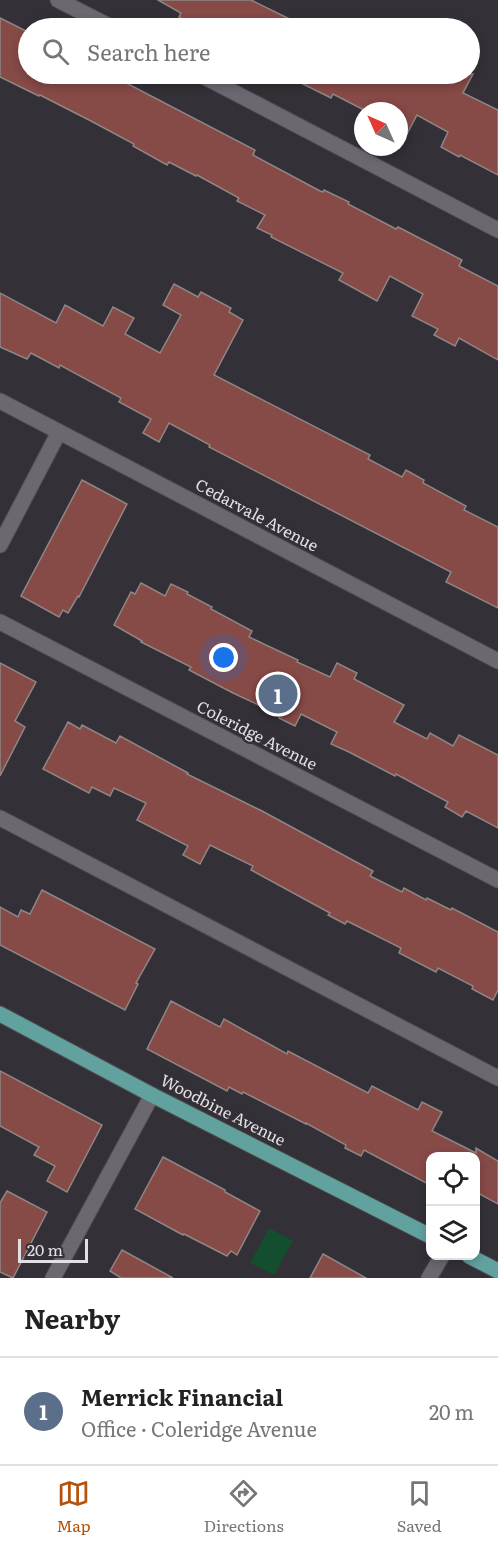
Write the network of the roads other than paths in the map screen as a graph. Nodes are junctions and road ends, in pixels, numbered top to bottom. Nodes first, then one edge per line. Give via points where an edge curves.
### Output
1 (58, 0) edge
2 (93, 18) edge
3 (218, 84) edge
4 (498, 230) edge
5 (0, 401) edge
6 (59, 432) junction
7 (0, 545) edge
8 (0, 622) edge
9 (498, 660) edge
10 (0, 818) edge
11 (498, 880) edge
12 (0, 1014) edge
13 (498, 1078) edge
14 (152, 1095) junction
15 (426, 1234) edge
16 (440, 1260) edge
17 (477, 1260) edge
18 (498, 1270) edge
19 (53, 1278) edge
20 (429, 1278) edge

1 - 2 street
3 - 4 street
5 - 6 street, Cedarvale Avenue
6 - 7 street
6 - 9 street, Cedarvale Avenue
8 - 11 street, Coleridge Avenue
10 - 13 street
12 - 14 main road, Woodbine Avenue
14 - 15 main road, Woodbine Avenue
14 - 19 street
16 - 20 street
17 - 18 main road

